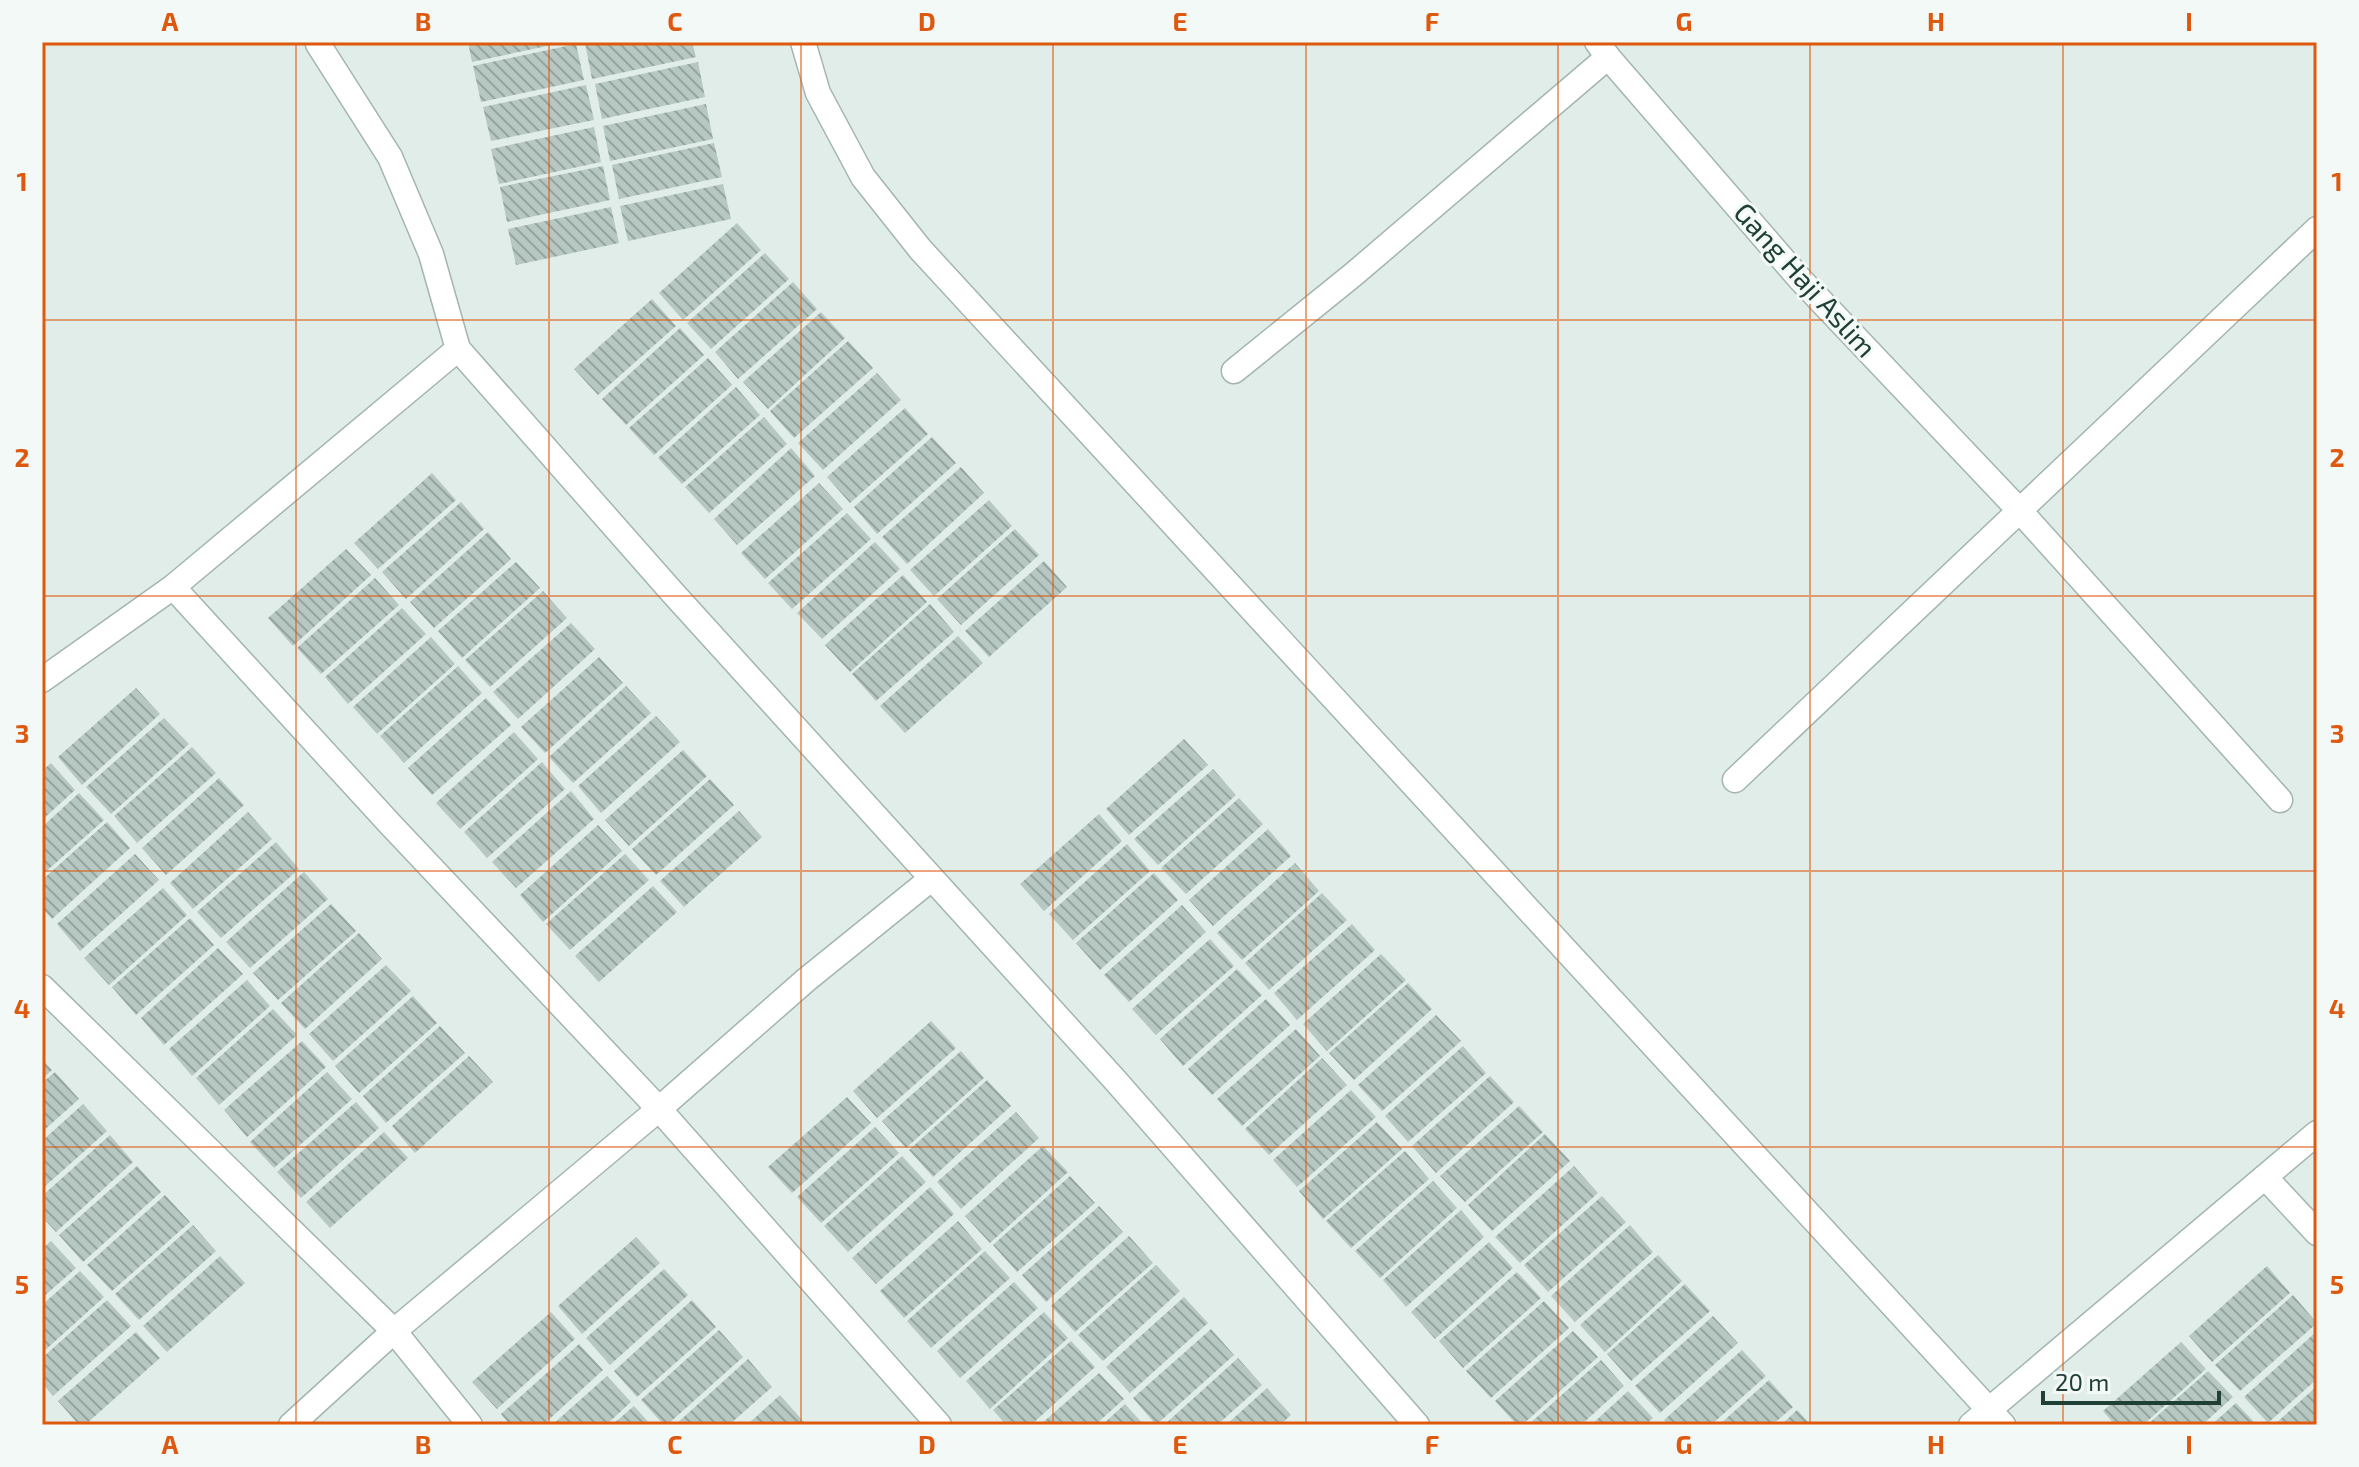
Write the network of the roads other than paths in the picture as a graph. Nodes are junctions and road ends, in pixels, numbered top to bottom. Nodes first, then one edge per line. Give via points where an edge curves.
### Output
1 (803, 42) edge
2 (318, 44) edge
3 (1602, 50) edge
4 (2317, 229) edge
5 (458, 349) junction
6 (1234, 371) dead end
7 (2020, 511) junction
8 (173, 587) junction
9 (42, 680) edge
10 (1735, 780) dead end
11 (2280, 800) dead end
12 (931, 879) junction
13 (42, 987) edge
14 (659, 1109) junction
15 (2317, 1133) edge
16 (2265, 1177) junction
17 (2317, 1233) edge
18 (394, 1331) junction
19 (1988, 1419) edge
20 (291, 1425) edge
21 (470, 1425) edge
22 (939, 1425) edge
23 (1417, 1425) edge

1 - 19 street via 818,93 863,177 920,249
2 - 5 street via 390,157 431,254
3 - 6 street via 1354,274
3 - 7 street, Gang Haji Aslim via 1800,279
4 - 7 street
5 - 8 street
5 - 12 street
7 - 10 street
7 - 11 street, Gang Haji Aslim
8 - 9 street
8 - 14 street
12 - 14 street
12 - 23 street
13 - 18 street
14 - 18 street
14 - 22 street
15 - 16 street
16 - 17 street
16 - 19 street
18 - 20 street
18 - 21 street

